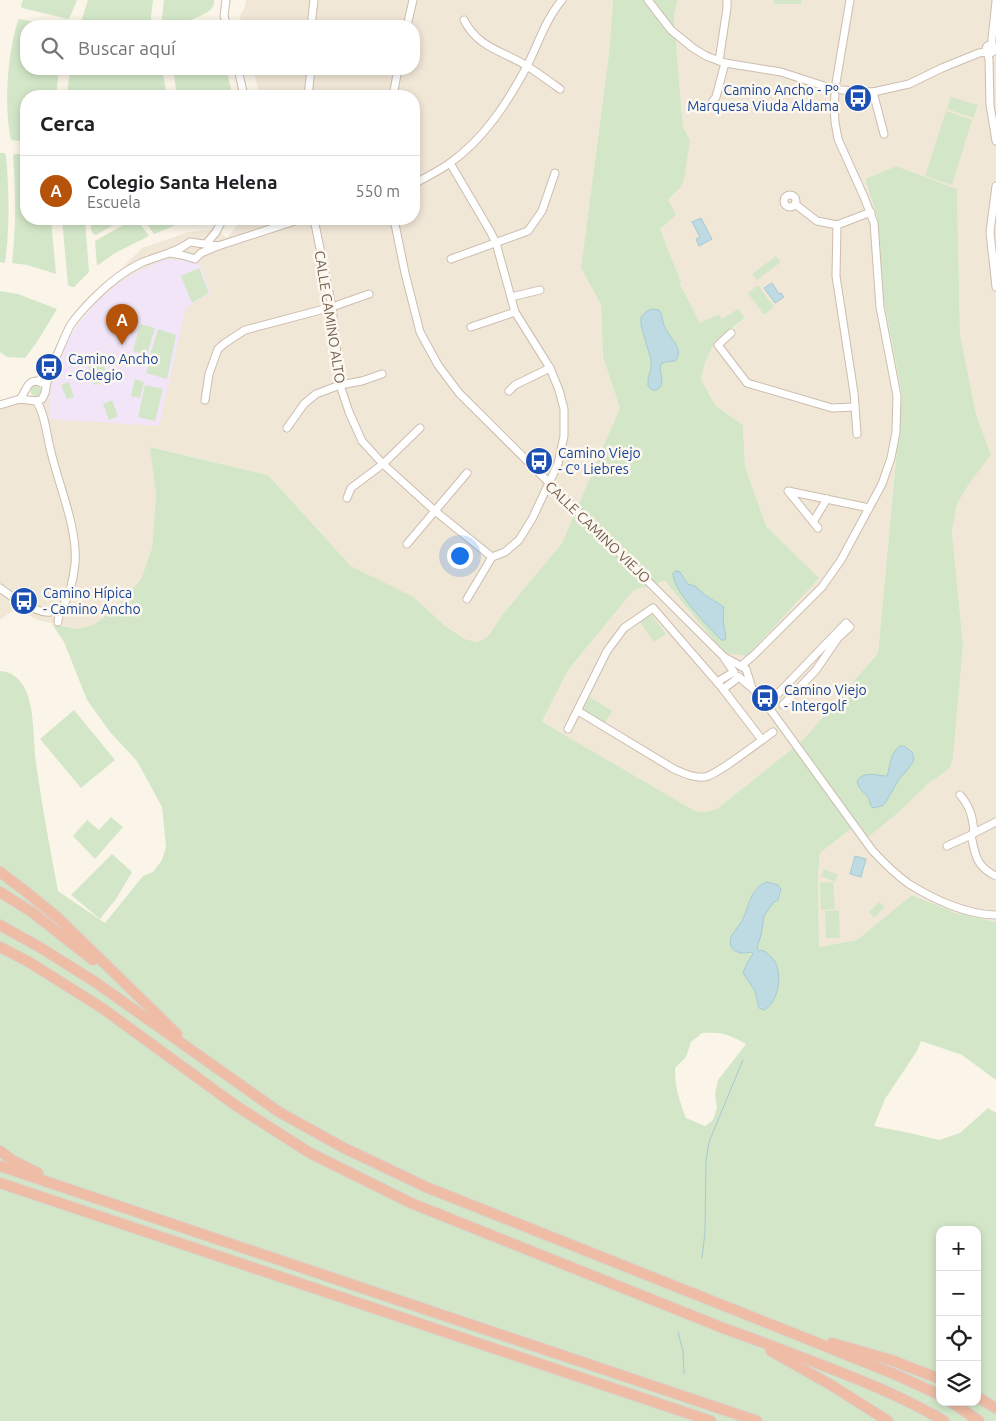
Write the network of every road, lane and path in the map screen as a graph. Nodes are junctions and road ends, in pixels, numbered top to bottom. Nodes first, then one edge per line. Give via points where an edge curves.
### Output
1 (226, 0) edge
2 (314, 0) edge
3 (414, 0) edge
4 (562, 0) edge
5 (648, 0) edge
6 (727, 0) edge
7 (850, 0) edge
8 (996, 1) edge
9 (225, 20) edge
10 (312, 20) edge
11 (409, 20) edge
12 (464, 20) dead end
13 (990, 50) edge
14 (722, 62) junction
15 (527, 66) junction
16 (239, 75) edge
17 (310, 75) edge
18 (397, 75) edge
19 (833, 86) junction
20 (560, 89) dead end
21 (243, 90) edge
22 (309, 90) edge
23 (394, 90) edge
24 (842, 90) junction
25 (874, 92) junction
26 (835, 95) junction
27 (709, 106) dead end
28 (884, 134) dead end
29 (996, 141) edge
30 (450, 163) junction
31 (555, 173) dead end
32 (420, 180) edge
33 (996, 186) edge
34 (795, 204) dead end
35 (870, 212) junction
36 (220, 225) edge
37 (283, 225) edge
38 (315, 225) edge
39 (395, 225) edge
40 (836, 225) junction
41 (216, 232) junction
42 (496, 243) junction
43 (202, 244) junction
44 (221, 245) junction
45 (186, 246) junction
46 (169, 253) junction
47 (201, 254) junction
48 (187, 256) junction
49 (451, 259) dead end
50 (996, 287) edge
51 (540, 290) dead end
52 (369, 294) dead end
53 (511, 297) junction
54 (332, 307) junction
55 (515, 312) junction
56 (471, 327) dead end
57 (731, 333) dead end
58 (54, 361) junction
59 (550, 368) junction
60 (382, 374) dead end
61 (38, 381) junction
62 (340, 385) junction
63 (25, 390) junction
64 (46, 390) junction
65 (509, 391) dead end
66 (20, 398) junction
67 (33, 400) junction
68 (206, 400) dead end
69 (0, 406) edge
70 (855, 407) junction
71 (287, 428) dead end
72 (420, 428) dead end
73 (857, 434) dead end
74 (383, 464) junction
75 (468, 473) dead end
76 (548, 483) junction
77 (347, 498) dead end
78 (826, 499) junction
79 (869, 508) junction
80 (435, 511) junction
81 (407, 544) dead end
82 (492, 557) junction
83 (0, 588) edge
84 (466, 599) dead end
85 (61, 608) junction
86 (49, 612) junction
87 (723, 656) junction
88 (742, 668) junction
89 (736, 675) junction
90 (717, 682) junction
91 (752, 688) junction
92 (723, 689) junction
93 (767, 704) junction
94 (783, 704) dead end
95 (578, 711) junction
96 (568, 729) dead end
97 (773, 732) dead end
98 (762, 740) junction
99 (960, 795) dead end
100 (996, 822) edge
101 (973, 834) junction
102 (947, 846) dead end
103 (0, 872) edge
104 (996, 876) edge
105 (0, 892) edge
106 (996, 914) edge
107 (0, 925) edge
108 (0, 947) edge
109 (134, 993) junction
110 (231, 1079) junction
111 (0, 1151) edge
112 (0, 1166) edge
113 (0, 1183) edge
114 (213, 1238) junction
115 (723, 1328) junction
116 (800, 1336) junction
117 (936, 1377) edge
118 (936, 1393) edge
119 (981, 1400) edge
120 (957, 1406) edge
121 (996, 1408) edge
122 (711, 1421) edge
123 (757, 1421) edge
124 (888, 1421) edge
125 (944, 1421) edge
126 (978, 1421) edge

1 - 9 street
2 - 10 street
3 - 11 street
4 - 15 street via 546,24
5 - 14 street via 671,30 693,48
6 - 14 street
7 - 19 street
8 - 13 street
12 - 15 street via 468,29 486,46
13 - 25 street via 909,84
13 - 29 street via 990,105
14 - 19 street via 781,72
14 - 27 street via 716,97
15 - 20 street
15 - 30 street via 509,99 490,124
16 - 21 street
17 - 22 street
18 - 23 street
19 - 24 street via 840,85
19 - 26 street
24 - 25 street
24 - 26 street
25 - 28 street
26 - 35 street via 838,139
30 - 32 street
30 - 42 street
31 - 42 street via 542,211 528,231
33 - 50 street via 990,232
34 - 40 street via 817,221
35 - 40 street
35 - 79 street via 874,223 880,307 897,396 891,458
36 - 41 street
37 - 44 street
38 - 54 street, CALLE CAMINO ALTO
39 - 76 street, CALLE CAMINO VIEJO via 420,332 438,365 459,393
40 - 70 street via 836,276
41 - 43 street
41 - 44 street
42 - 49 street
42 - 53 street
43 - 44 street
43 - 45 street via 190,242
43 - 47 street
44 - 47 street
45 - 46 street
45 - 48 street via 184,252
46 - 48 street
46 - 58 street via 138,264 106,286 72,324
47 - 48 street via 195,259
51 - 53 street
52 - 54 street
53 - 55 street
54 - 62 street, CALLE CAMINO ALTO
54 - 68 street via 245,330 225,343 218,349 209,374
55 - 56 street
55 - 59 street
57 - 70 street via 718,345 747,383 832,408
58 - 61 street via 47,374
58 - 64 street
59 - 65 street
59 - 76 street via 560,390 564,436 558,464
60 - 62 street
61 - 63 street via 28,384
61 - 64 street
62 - 71 street via 316,394 304,404
62 - 74 street, CALLE CAMINO ALTO via 362,442
63 - 66 street
63 - 67 street
64 - 67 street via 39,401
66 - 67 street
66 - 69 street
67 - 85 street via 42,409 75,544 74,577
70 - 73 street
72 - 74 street
74 - 77 street via 352,488
74 - 80 street, CALLE CAMINO ALTO
75 - 80 street
76 - 82 street via 520,540
76 - 87 street, CALLE CAMINO VIEJO
78 - 78 street via 786,488 816,525
78 - 79 street
79 - 88 street via 841,560 822,587
80 - 81 street
80 - 82 street, CALLE CAMINO ALTO
82 - 84 street
83 - 86 street via 40,612
85 - 86 street
85 - 86 street via 58,622
87 - 88 street, CALLE CAMINO VIEJO
87 - 89 street, CALLE CAMINO VIEJO
88 - 89 street via 744,676
88 - 89 street via 735,666
88 - 91 street, CALLE CAMINO VIEJO
89 - 90 street
89 - 91 street, CALLE CAMINO VIEJO
89 - 92 street via 734,682
90 - 92 street
90 - 95 street via 653,608 624,628 607,651
91 - 93 street, CALLE CAMINO VIEJO
92 - 98 street
93 - 94 street via 846,623 850,626 821,665
93 - 106 street, CALLE CAMINO VIEJO via 872,850 889,868 934,897 960,908
95 - 96 street
95 - 98 street via 689,776 704,777 717,771
97 - 98 street
99 - 101 street via 973,817
100 - 101 street
101 - 102 street
101 - 104 street via 978,862
103 - 109 highway via 57,917
105 - 109 highway via 32,912
107 - 110 highway via 95,982
108 - 115 highway via 102,1008 235,1105 310,1152 412,1203
109 - 110 highway
110 - 116 highway via 319,1135 418,1183
111 - 114 highway via 32,1170 184,1224
112 - 114 highway
113 - 122 highway
114 - 123 highway
115 - 124 highway via 777,1354
115 - 125 highway via 874,1386
116 - 117 highway via 891,1360
116 - 118 highway
119 - 121 highway
120 - 126 highway

